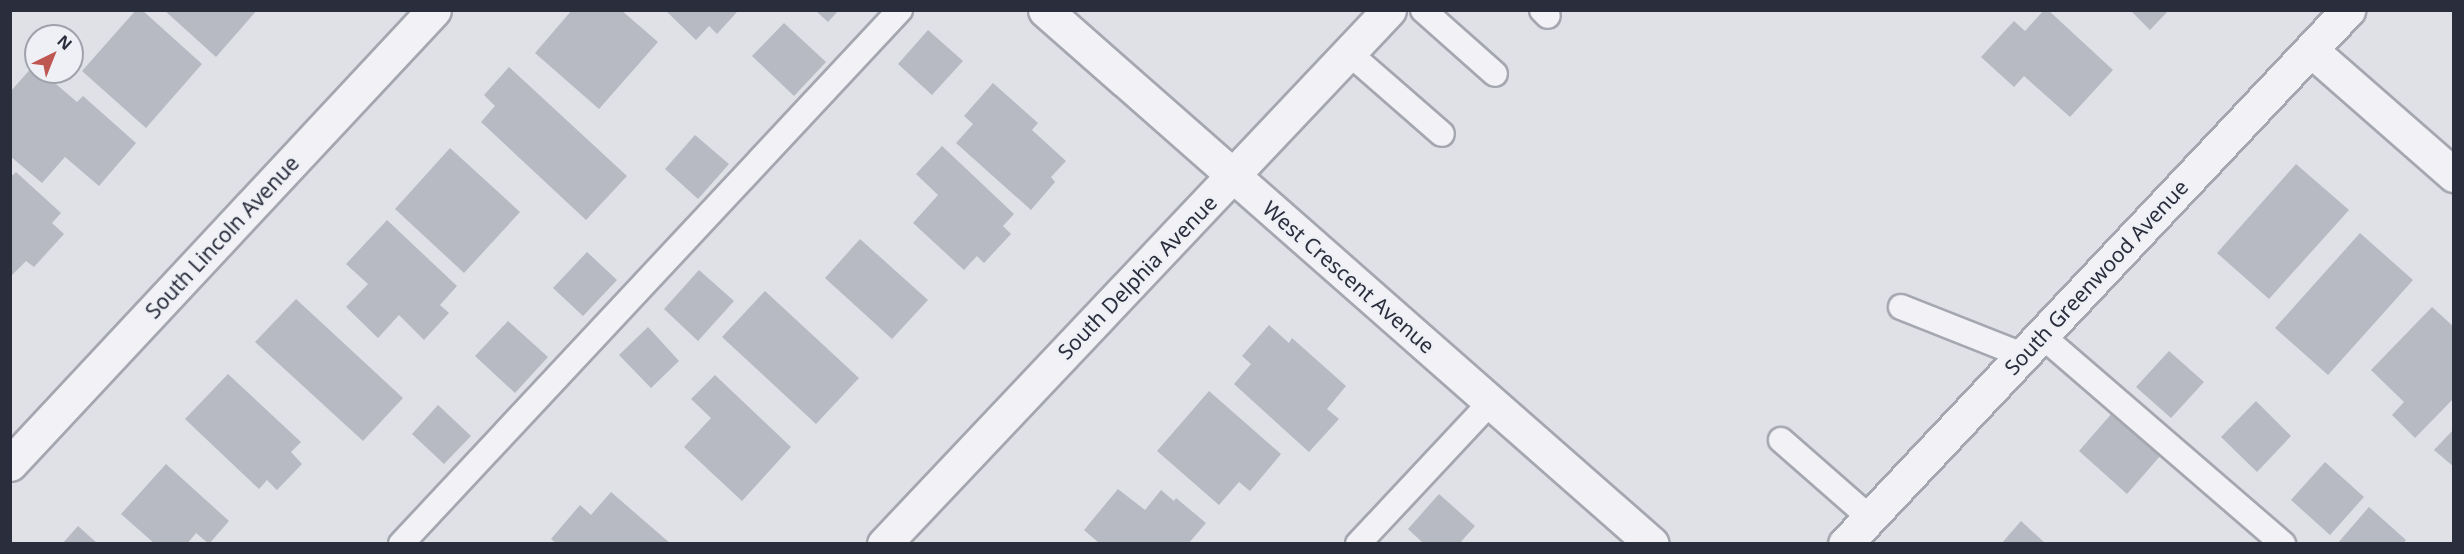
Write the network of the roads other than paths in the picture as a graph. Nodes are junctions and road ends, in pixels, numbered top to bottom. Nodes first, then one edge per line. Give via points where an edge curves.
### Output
1 (434, 10) edge
2 (900, 10) edge
3 (1045, 10) edge
4 (1389, 10) edge
5 (1423, 10) edge
6 (2348, 10) edge
7 (2311, 50) junction
8 (1349, 53) junction
9 (1495, 74) dead end
10 (1442, 134) dead end
11 (2454, 174) edge
12 (1234, 175) junction
13 (1901, 307) dead end
14 (2032, 345) junction
15 (1492, 401) junction
16 (1781, 440) dead end
17 (10, 464) edge
18 (1869, 517) junction
19 (401, 543) edge
20 (884, 543) edge
21 (1358, 543) edge
22 (1653, 543) edge
23 (1845, 543) edge
24 (2283, 543) edge

1 - 17 street, South Lincoln Avenue
2 - 19 lane
3 - 12 street, West Crescent Avenue
4 - 8 street, South Delphia Avenue
5 - 9 lane
6 - 7 street, South Greenwood Avenue
7 - 11 street
7 - 14 street, South Greenwood Avenue
8 - 10 lane
8 - 12 street, South Delphia Avenue
12 - 15 street, West Crescent Avenue
12 - 20 street, South Delphia Avenue
13 - 14 lane
14 - 18 street, South Greenwood Avenue
14 - 24 lane
15 - 21 lane
15 - 22 street, West Crescent Avenue
16 - 18 lane
18 - 23 street, South Greenwood Avenue

